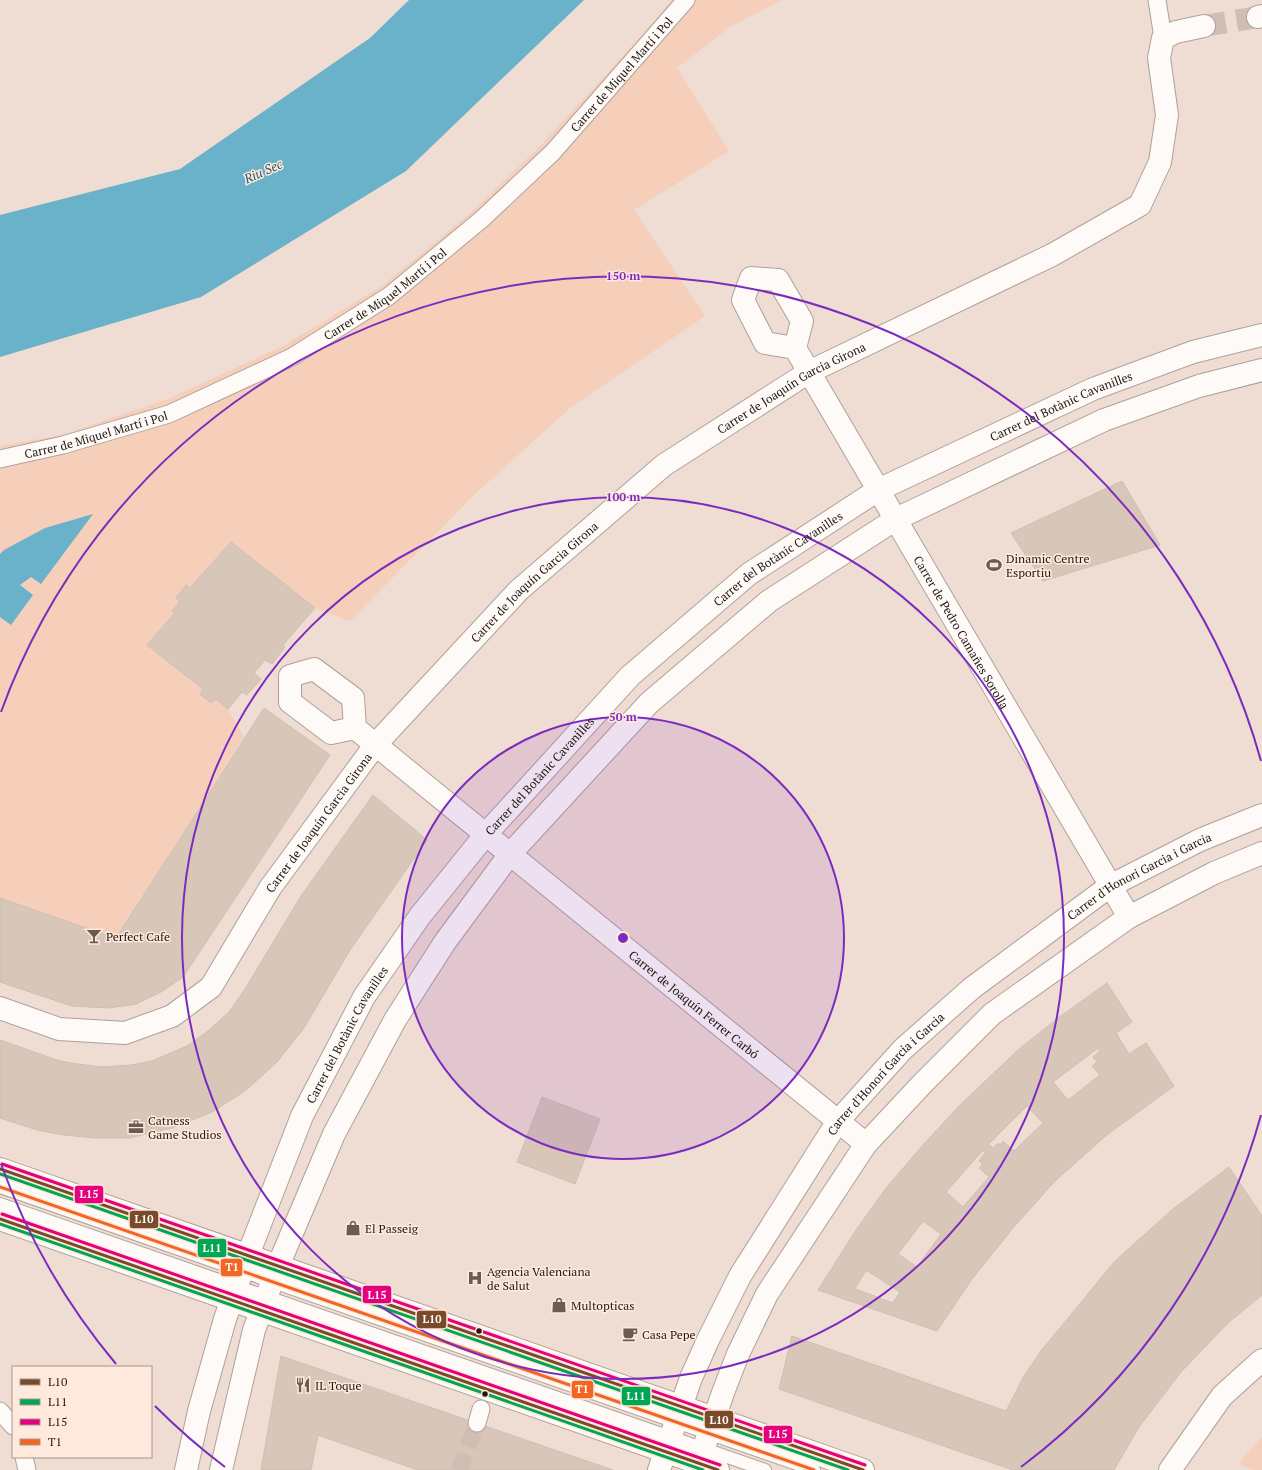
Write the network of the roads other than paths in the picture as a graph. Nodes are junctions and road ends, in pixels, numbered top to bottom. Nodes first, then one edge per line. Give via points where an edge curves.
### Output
1 (686, 0) edge
2 (1157, 0) edge
3 (1204, 26) tunnel mouth
4 (1163, 38) junction
5 (1262, 335) edge
6 (795, 348) dead end
7 (1262, 370) edge
8 (809, 372) junction
9 (0, 459) edge
10 (878, 490) junction
11 (896, 520) junction
12 (355, 728) dead end
13 (376, 744) junction
14 (1262, 815) edge
15 (486, 834) junction
16 (1262, 853) edge
17 (510, 854) junction
18 (1110, 886) junction
19 (1129, 917) junction
20 (0, 1008) edge
21 (838, 1121) junction
22 (866, 1144) junction
23 (0, 1169) edge
24 (0, 1186) edge
25 (0, 1204) edge
26 (0, 1220) edge
27 (240, 1278) junction
28 (269, 1288) junction
29 (1262, 1360) edge
30 (0, 1411) edge
31 (12, 1425) edge
32 (671, 1438) edge
33 (706, 1450) edge
34 (24, 1458) edge
35 (27, 1470) edge
36 (186, 1470) edge
37 (221, 1470) edge
38 (765, 1470) edge
39 (814, 1470) edge
40 (863, 1470) edge
41 (1170, 1470) edge

1 - 9 street, Carrer de Miquel Martí i Pol via 552,152 482,219 389,296 292,357 169,414 63,445
2 - 4 street, Carrer de Joaquín Garcia Girona
3 - 4 street via 1176,32
4 - 8 street, Carrer de Joaquín Garcia Girona via 1159,58 1167,115 1160,162 1140,205 1052,255
5 - 10 street, Carrer del Botànic Cavanilles via 1193,352 1093,389
6 - 8 street, Carrer de Pedro Camañes Sorolla
7 - 11 street via 1199,386 1104,420
8 - 10 street, Carrer de Pedro Camañes Sorolla
8 - 13 street, Carrer de Joaquín Garcia Girona via 664,465 555,558 519,590
10 - 11 street, Carrer de Pedro Camañes Sorolla
10 - 15 street, Carrer del Botànic Cavanilles via 749,574 630,676
11 - 17 street via 769,601 649,703
11 - 18 street, Carrer de Pedro Camañes Sorolla
12 - 13 street, Carrer de Joaquín Ferrer Carbó
13 - 15 street, Carrer de Joaquín Ferrer Carbó
13 - 20 street, Carrer de Joaquín Garcia Girona via 270,888 211,986 172,1016 125,1033 59,1029
14 - 18 street, Carrer d'Honori Garcia i Garcia via 1200,840
15 - 17 street, Carrer de Joaquín Ferrer Carbó
15 - 27 street, Carrer del Botànic Cavanilles via 420,916 364,996 302,1116
16 - 19 street via 1214,873
17 - 21 street, Carrer de Joaquín Ferrer Carbó
17 - 28 street via 445,942 395,1020 334,1134
18 - 19 street, Carrer de Pedro Camañes Sorolla
18 - 21 street, Carrer d'Honori Garcia i Garcia via 972,988 903,1049
19 - 22 street via 992,1014
21 - 22 street, Carrer de Joaquín Ferrer Carbó
21 - 32 street, Carrer d'Honori Garcia i Garcia via 740,1276 691,1378
22 - 33 street via 767,1294 738,1354
23 - 27 street
24 - 27 lane
25 - 27 lane
26 - 27 street
27 - 28 street
27 - 28 street
27 - 36 street, Carrer del Botànic Cavanilles via 225,1319 199,1411
28 - 32 street
28 - 32 street
28 - 37 street via 254,1330
29 - 41 street via 1222,1396
30 - 31 street
32 - 33 street
32 - 33 street
33 - 38 lane
33 - 39 lane
33 - 40 street
34 - 35 street

